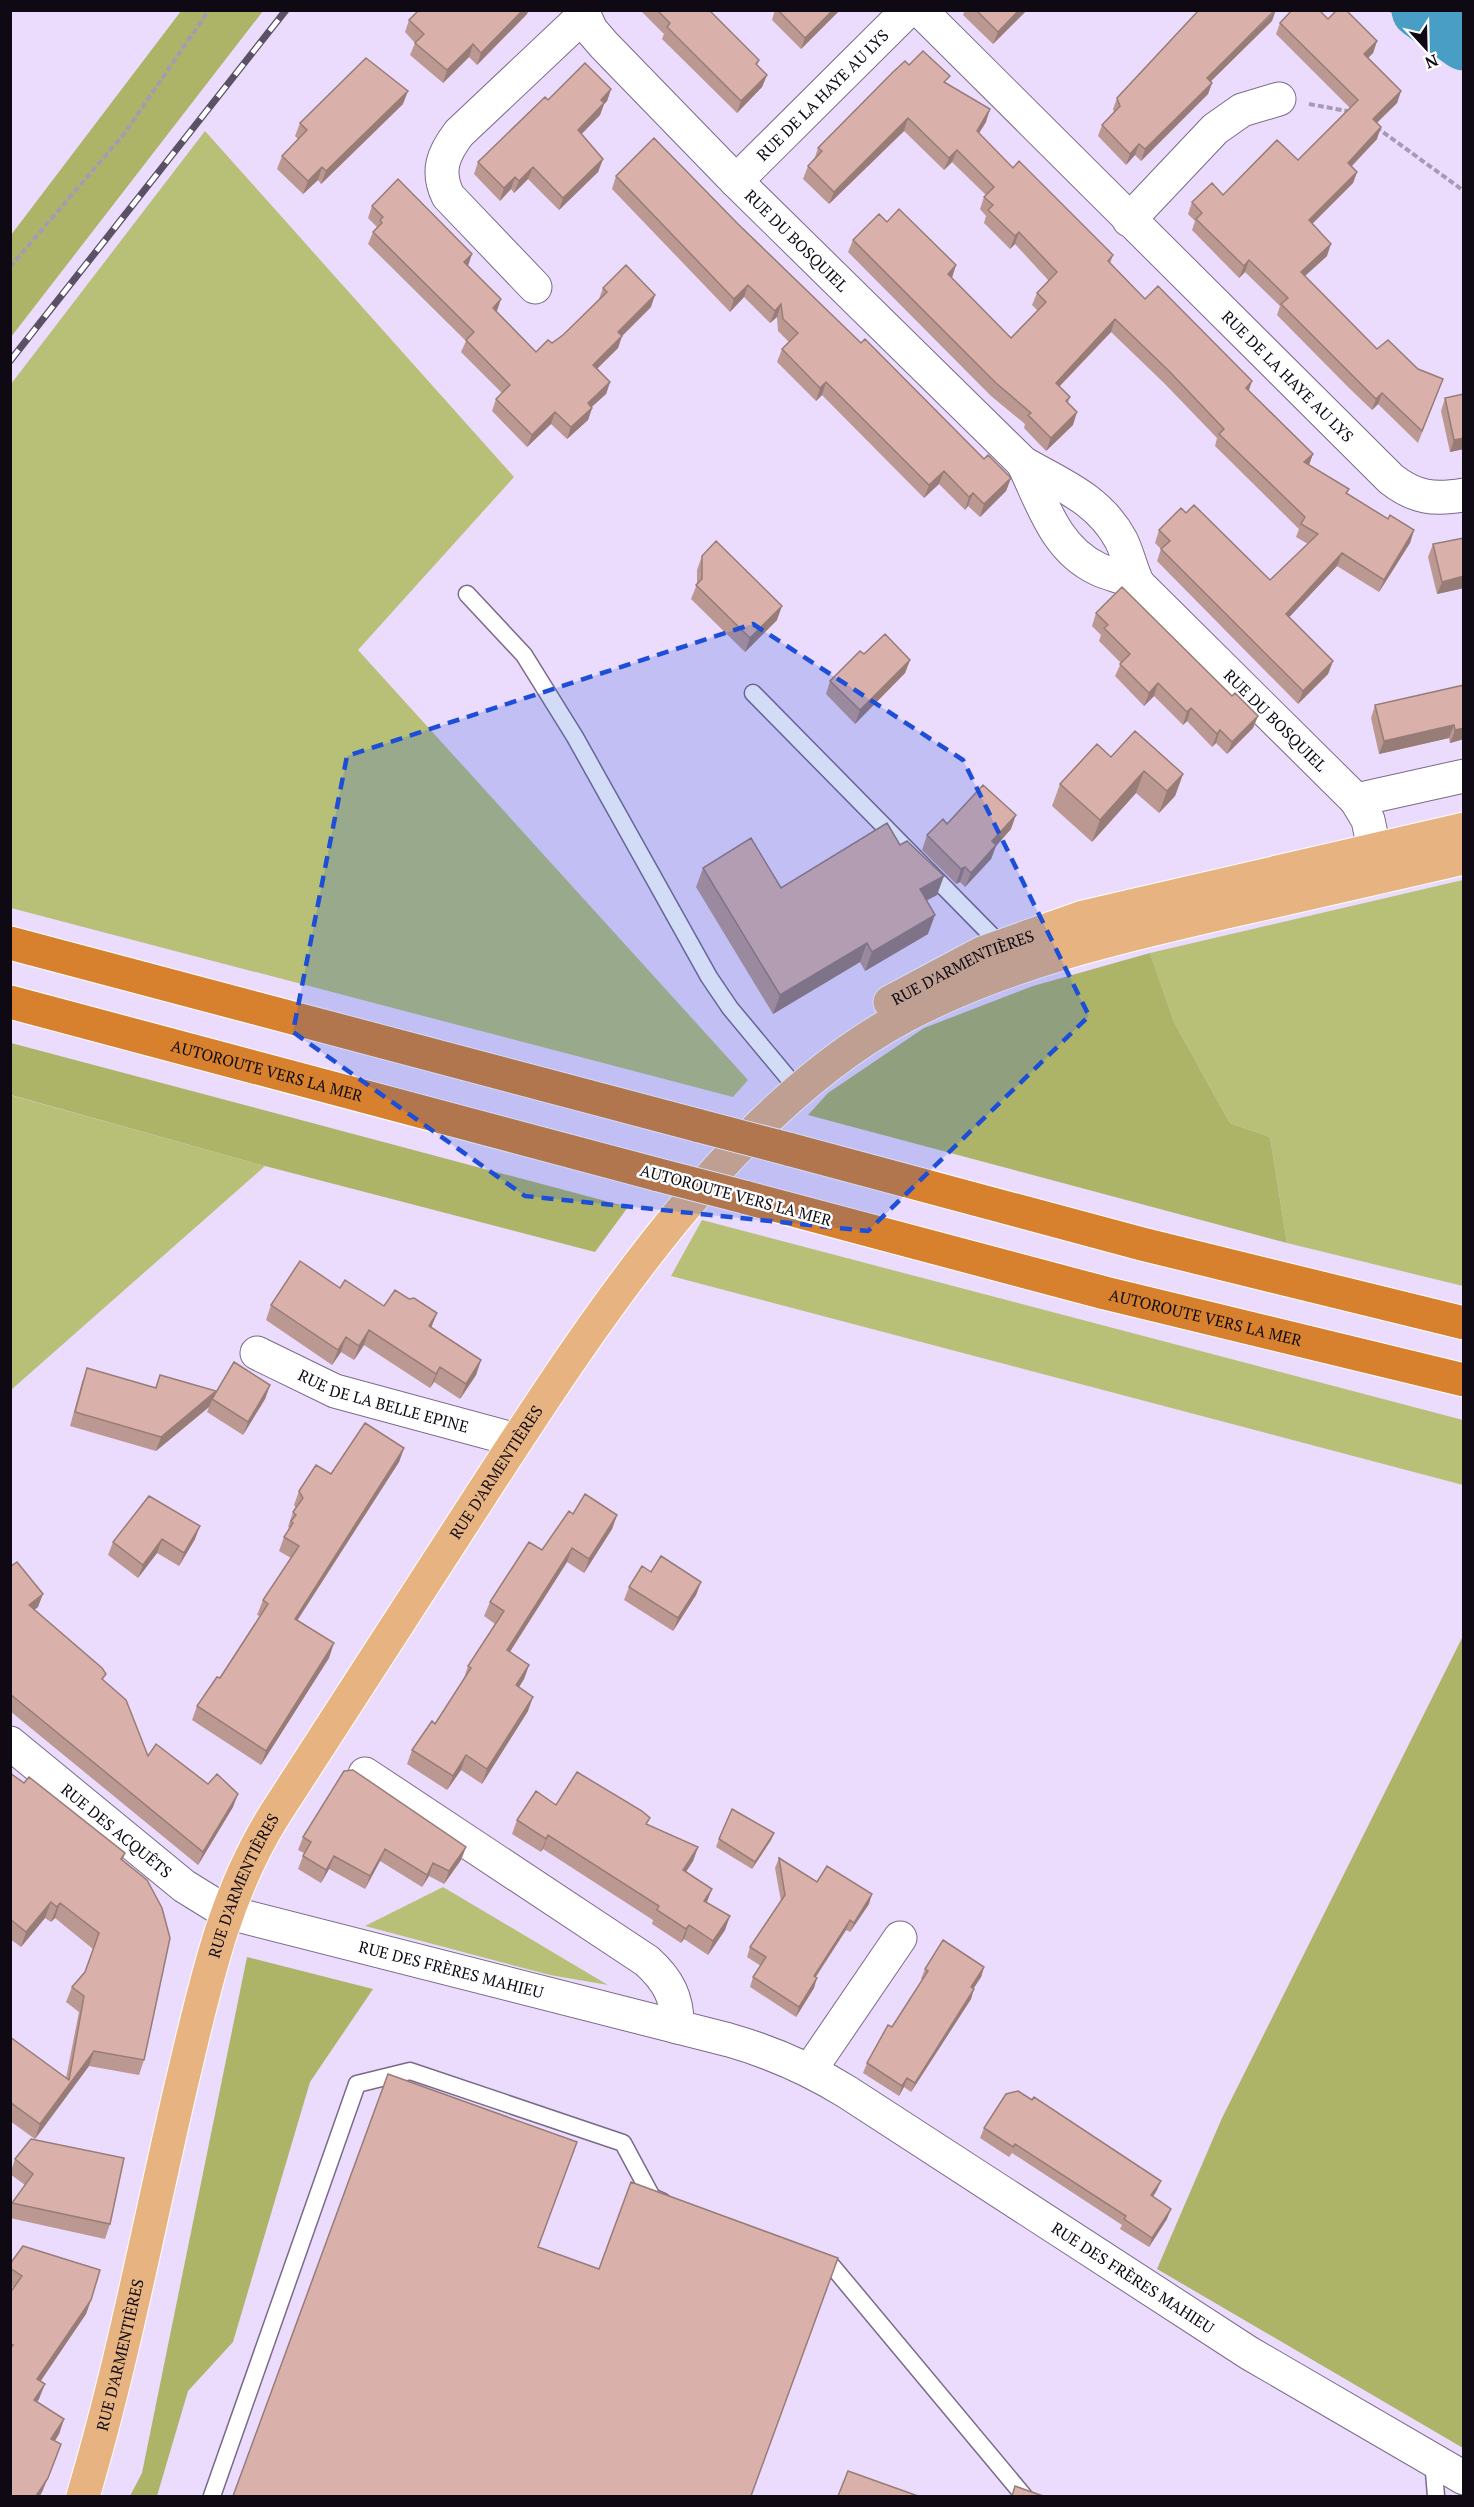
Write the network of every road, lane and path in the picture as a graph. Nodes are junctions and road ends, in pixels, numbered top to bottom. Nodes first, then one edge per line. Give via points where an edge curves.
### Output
1 (208, 10) edge
2 (908, 10) edge
3 (920, 10) edge
4 (583, 14) edge
5 (1279, 99) joint
6 (1354, 113) edge
7 (1371, 124) edge
8 (736, 181) junction
9 (1464, 191) edge
10 (1129, 220) junction
11 (10, 267) edge
12 (535, 287) dead end
13 (1023, 463) junction
14 (1464, 495) edge
15 (1138, 584) junction
16 (466, 594) dead end
17 (753, 693) dead end
18 (1464, 776) edge
19 (1356, 800) junction
20 (1464, 829) edge
21 (1464, 858) edge
22 (1377, 862) junction
23 (10, 943) edge
24 (1001, 945) junction
25 (1023, 967) junction
26 (10, 1002) edge
27 (793, 1084) junction
28 (1464, 1323) edge
29 (256, 1353) dead end
30 (1464, 1380) edge
31 (516, 1440) junction
32 (10, 1743) edge
33 (365, 1773) dead end
34 (226, 1912) junction
35 (900, 1938) dead end
36 (677, 2027) junction
37 (810, 2070) junction
38 (674, 2206) edge
39 (801, 2254) edge
40 (1433, 2460) junction
41 (1464, 2478) edge
42 (83, 2496) edge
43 (212, 2496) edge
44 (1024, 2496) edge
45 (1436, 2496) edge

1 - 11 path via 124,134
2 - 8 street, RUE DE LA HAYE AU LYS
3 - 10 street, RUE DE LA HAYE AU LYS
4 - 8 street, RUE DU BOSQUIEL via 604,45
4 - 12 street via 459,133 441,165 448,196
5 - 6 path
5 - 10 street via 1242,110 1215,129
7 - 9 path
8 - 13 street, RUE DU BOSQUIEL
10 - 14 street, RUE DE LA HAYE AU LYS via 1391,479 1427,498
13 - 15 street, RUE DU BOSQUIEL via 1078,492 1101,512 1121,539
13 - 15 street, RUE DU BOSQUIEL via 1045,513 1082,559
15 - 19 street, RUE DU BOSQUIEL
16 - 27 lane via 524,656 575,737 709,977
17 - 24 lane
18 - 19 street
19 - 22 street, RUE DU BOSQUIEL via 1368,820
20 - 22 main road, RUE D'ARMENTIÈRES
21 - 22 main road, RUE D'ARMENTIÈRES
22 - 24 main road, RUE D'ARMENTIÈRES via 1119,908
22 - 25 main road, RUE D'ARMENTIÈRES
23 - 28 highway, bridge via 1142,1244
24 - 25 lane
24 - 27 main road, RUE D'ARMENTIÈRES via 911,988 848,1029
25 - 27 main road, RUE D'ARMENTIÈRES via 953,993 901,1018
26 - 30 highway, AUTOROUTE VERS LA MER, bridge via 1127,1298
27 - 31 main road, RUE D'ARMENTIÈRES via 657,1243 575,1349
29 - 31 street, RUE DE LA BELLE EPINE via 335,1391
31 - 34 main road, RUE D'ARMENTIÈRES via 255,1846
32 - 34 street, RUE DES ACQUÊTS via 184,1887
33 - 36 street via 647,1961 674,1996
34 - 36 street, RUE DES FRÈRES MAHIEU
34 - 42 main road, RUE D'ARMENTIÈRES via 201,1999 107,2408
35 - 37 street
36 - 37 street, RUE DES FRÈRES MAHIEU via 749,2046
37 - 40 street, RUE DES FRÈRES MAHIEU via 1249,2353
38 - 43 lane via 652,2197 623,2143 410,2071 357,2084
39 - 44 lane via 833,2267
40 - 41 street, RUE DES FRÈRES MAHIEU
40 - 45 lane

